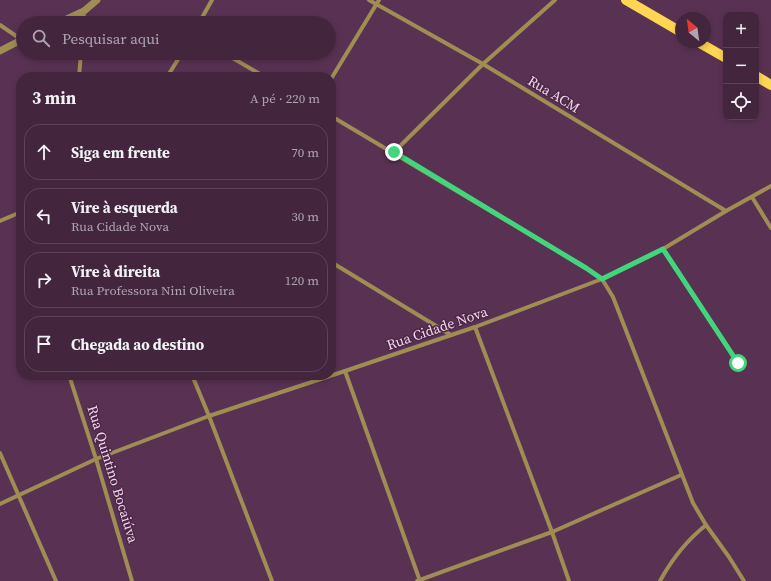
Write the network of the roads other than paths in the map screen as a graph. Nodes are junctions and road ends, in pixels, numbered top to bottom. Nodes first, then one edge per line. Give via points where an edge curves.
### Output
1 (97, 0) edge
2 (212, 0) edge
3 (369, 0) edge
4 (379, 0) edge
5 (555, 0) edge
6 (626, 0) edge
7 (376, 4) junction
8 (84, 11) junction
9 (73, 16) edge
10 (84, 16) edge
11 (203, 16) edge
12 (0, 25) edge
13 (675, 29) edge
14 (16, 35) edge
15 (16, 43) edge
16 (708, 48) edge
17 (0, 51) edge
18 (723, 56) edge
19 (80, 60) edge
20 (178, 60) edge
21 (236, 60) edge
22 (483, 64) junction
23 (79, 72) edge
24 (170, 72) edge
25 (256, 72) edge
26 (335, 72) edge
27 (759, 78) edge
28 (771, 85) edge
29 (336, 119) edge
30 (394, 152) junction
31 (771, 186) edge
32 (752, 197) junction
33 (726, 211) junction
34 (16, 214) edge
35 (0, 221) edge
36 (771, 228) edge
37 (663, 249) junction
38 (336, 265) edge
39 (602, 279) junction
40 (475, 327) junction
41 (451, 334) junction
42 (738, 363) dead end
43 (345, 372) junction
44 (336, 375) edge
45 (71, 380) edge
46 (194, 380) edge
47 (320, 380) edge
48 (209, 416) junction
49 (0, 453) edge
50 (96, 459) junction
51 (681, 475) junction
52 (19, 496) junction
53 (0, 504) edge
54 (706, 525) junction
55 (552, 532) junction
56 (56, 581) edge
57 (132, 581) edge
58 (272, 581) edge
59 (419, 581) edge
60 (568, 581) edge
61 (660, 581) edge
62 (744, 581) edge

1 - 8 street
2 - 11 street
3 - 7 street, Rua ACM
4 - 7 street
5 - 22 street
6 - 13 main road
7 - 22 street, Rua ACM
7 - 26 street
8 - 9 street
8 - 10 street
12 - 14 street
15 - 17 street
16 - 18 main road
19 - 23 street
20 - 24 street
21 - 25 street
22 - 30 street
22 - 33 street, Rua ACM
27 - 28 main road
29 - 30 street
30 - 39 street
31 - 32 street, Rua Cidade Nova
32 - 33 street, Rua Cidade Nova
32 - 36 street
33 - 37 street, Rua Cidade Nova
34 - 35 street
37 - 39 street, Rua Cidade Nova
37 - 42 street
38 - 41 street
39 - 40 street, Rua Cidade Nova
39 - 51 street via 613,297
40 - 41 street, Rua Cidade Nova
40 - 55 street
41 - 43 street, Rua Cidade Nova
43 - 44 street, Rua Cidade Nova
43 - 59 street
45 - 50 street, Rua Quintino Bocaiúva
46 - 48 street
47 - 48 street, Rua Cidade Nova
48 - 50 street, Rua Cidade Nova
48 - 58 street
49 - 52 street
50 - 52 street, Rua Cidade Nova
50 - 57 street, Rua Quintino Bocaiúva
51 - 54 street
51 - 55 street
52 - 53 street, Rua Cidade Nova
52 - 56 street
54 - 61 street via 679,551
54 - 62 street
55 - 59 street
55 - 60 street

